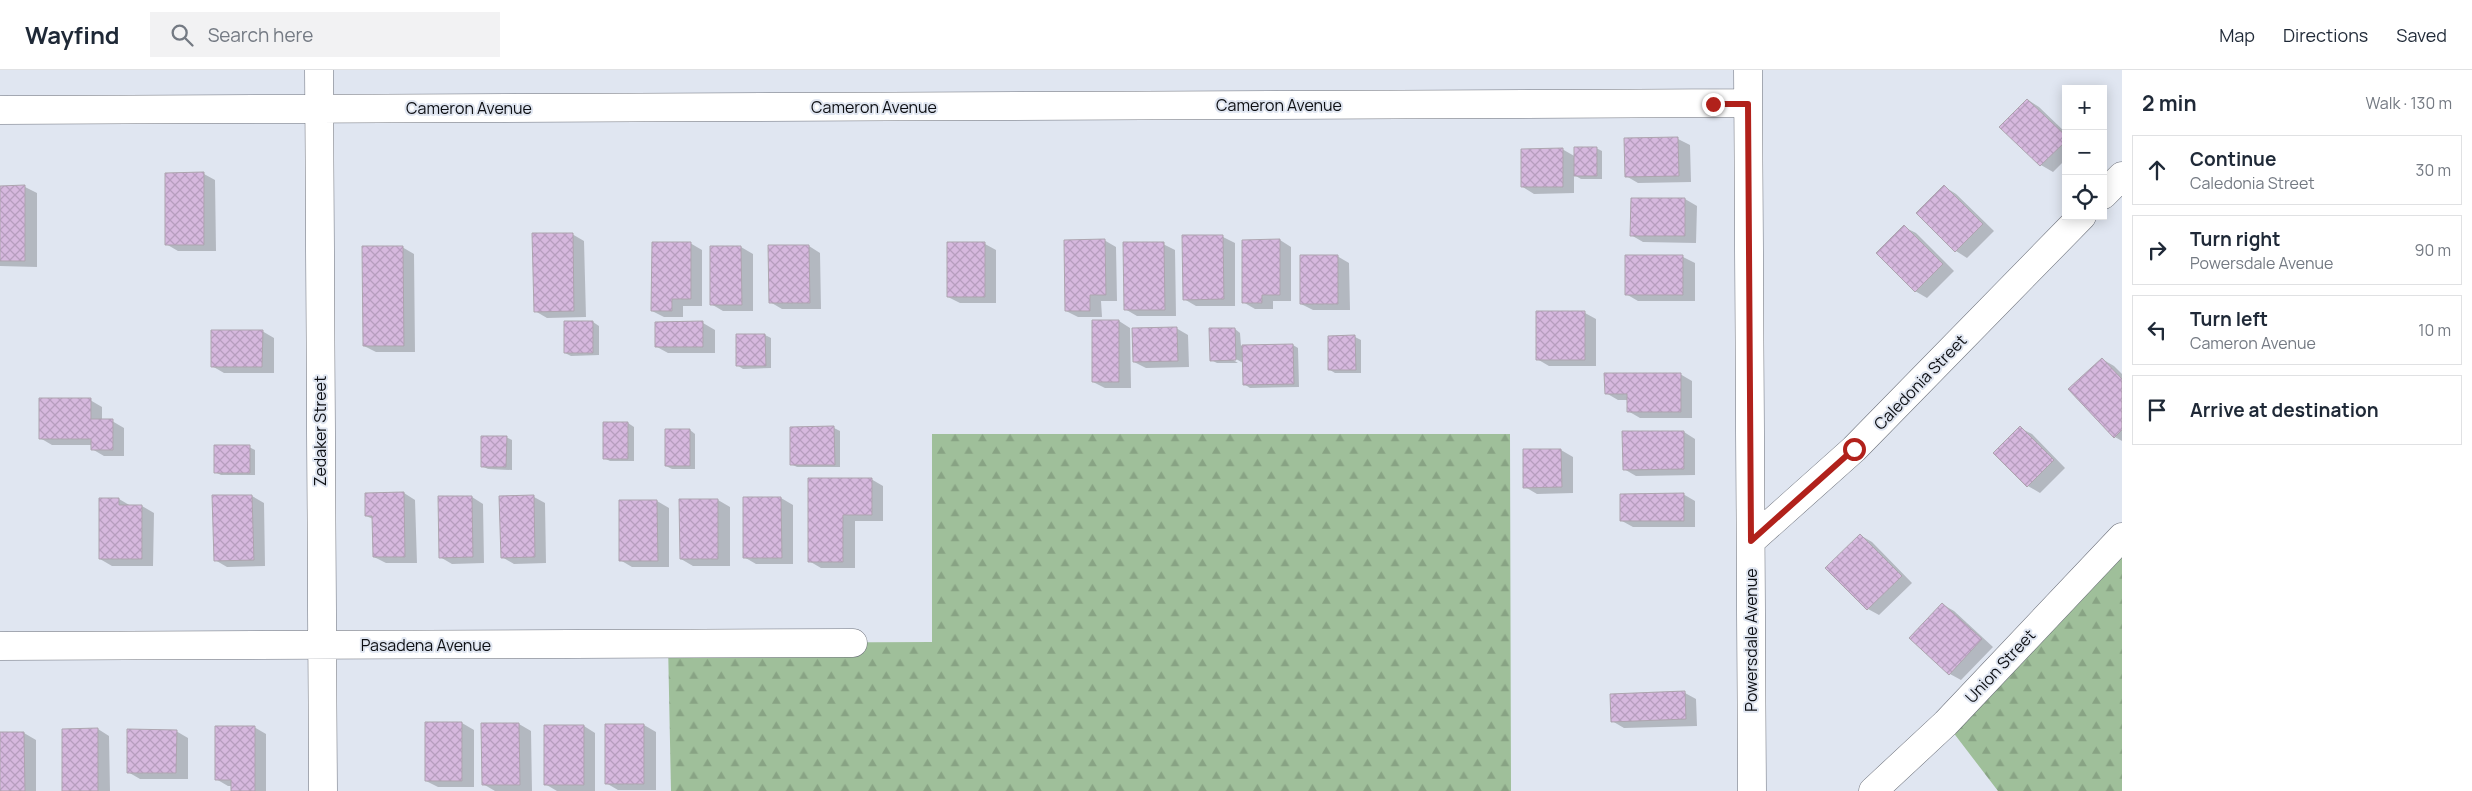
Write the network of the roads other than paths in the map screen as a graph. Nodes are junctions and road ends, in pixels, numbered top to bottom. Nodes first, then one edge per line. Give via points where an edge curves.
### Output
1 (319, 70) edge
2 (1748, 70) edge
3 (1748, 104) junction
4 (319, 109) junction
5 (0, 110) edge
6 (2122, 176) edge
7 (2107, 191) edge
8 (2078, 220) edge
9 (2122, 537) edge
10 (1751, 541) junction
11 (853, 643) dead end
12 (321, 645) junction
13 (0, 646) edge
14 (323, 791) edge
15 (1752, 791) edge
16 (1873, 791) edge

1 - 4 street, Zedaker Street
2 - 3 street, Powersdale Avenue
3 - 4 street, Cameron Avenue
3 - 10 street, Powersdale Avenue
4 - 5 street, Cameron Avenue
4 - 12 street, Zedaker Street
6 - 7 street
8 - 10 street, Caledonia Street via 1854,449
9 - 16 street, Union Street via 1946,723
10 - 15 street, Powersdale Avenue
11 - 12 street, Pasadena Avenue
12 - 13 street, Pasadena Avenue
12 - 14 street, Zedaker Street

